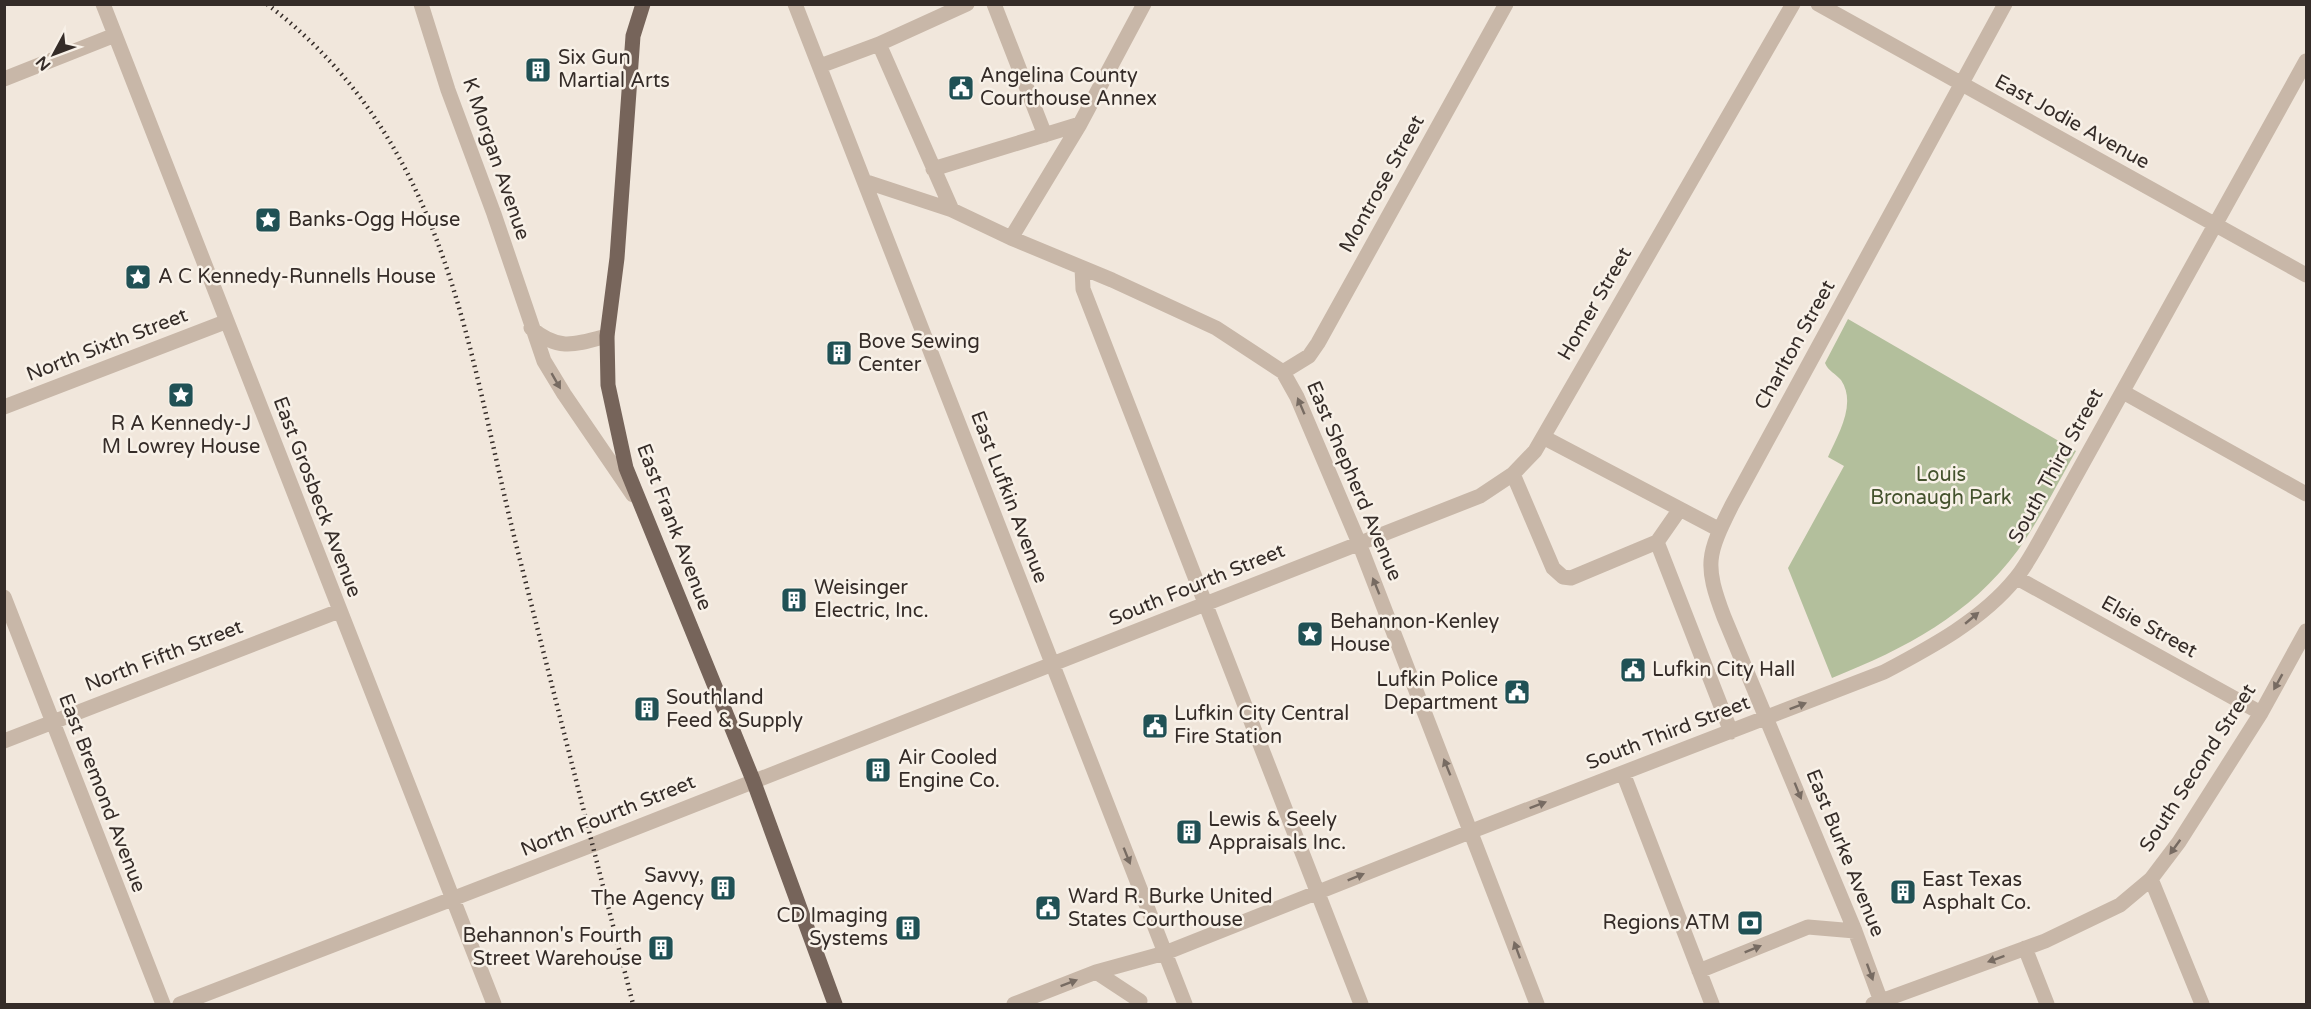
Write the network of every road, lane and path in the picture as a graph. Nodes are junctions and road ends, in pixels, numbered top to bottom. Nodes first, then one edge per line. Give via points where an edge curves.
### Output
1 (103, 4) edge
2 (421, 4) edge
3 (630, 4) edge
4 (643, 4) edge
5 (795, 4) edge
6 (967, 4) edge
7 (994, 4) edge
8 (1144, 4) edge
9 (1506, 4) edge
10 (1793, 4) edge
11 (1818, 4) edge
12 (2005, 4) edge
13 (115, 35) junction
14 (633, 36) junction
15 (879, 44) junction
16 (2307, 61) edge
17 (820, 66) junction
18 (4, 79) edge
19 (1960, 85) junction
20 (1080, 124) junction
21 (1045, 135) junction
22 (933, 169) junction
23 (864, 181) junction
24 (952, 210) junction
25 (2216, 225) junction
26 (1011, 238) junction
27 (1082, 268) junction
28 (2307, 275) edge
29 (225, 322) junction
30 (531, 328) junction
31 (607, 336) junction
32 (1283, 372) junction
33 (2123, 392) junction
34 (4, 407) edge
35 (1543, 437) junction
36 (1513, 474) junction
37 (2307, 494) edge
38 (642, 508) junction
39 (1680, 509) junction
40 (1720, 530) junction
41 (1657, 542) junction
42 (1359, 543) junction
43 (2017, 578) junction
44 (4, 597) edge
45 (1204, 605) junction
46 (339, 611) junction
47 (2307, 631) edge
48 (1052, 666) junction
49 (2261, 713) junction
50 (1767, 718) junction
51 (52, 722) junction
52 (1731, 732) junction
53 (4, 741) edge
54 (1623, 773) junction
55 (753, 780) junction
56 (1472, 831) junction
57 (2151, 879) junction
58 (1316, 892) junction
59 (454, 899) junction
60 (1855, 931) junction
61 (2025, 948) junction
62 (1165, 952) junction
63 (1699, 971) junction
64 (1096, 972) junction
65 (1878, 1003) edge
66 (1138, 1004) edge
67 (163, 1005) edge
68 (180, 1005) edge
69 (494, 1005) edge
70 (836, 1005) edge
71 (1014, 1005) edge
72 (1185, 1005) edge
73 (1361, 1005) edge
74 (1537, 1005) edge
75 (1712, 1005) edge
76 (2047, 1005) edge
77 (2202, 1005) edge

1 - 13 street, East Grosbeck Avenue
2 - 30 street, K Morgan Avenue
3 - 14 main road
4 - 14 main road, East Frank Avenue
5 - 17 street, East Lufkin Avenue
6 - 15 street
7 - 21 street
8 - 20 street
9 - 32 street, Montrose Street via 1318,343 1309,356
10 - 35 street, Homer Street
11 - 19 street, East Jodie Avenue
12 - 19 street, Charlton Street
13 - 18 street
13 - 29 street, East Grosbeck Avenue
14 - 31 main road, East Frank Avenue via 617,258
15 - 17 street
15 - 22 street
16 - 25 street, South Third Street
17 - 23 street, East Lufkin Avenue
19 - 25 street, East Jodie Avenue
19 - 40 street, Charlton Street
20 - 21 street
20 - 26 street
21 - 22 street
22 - 24 street
23 - 24 street, East Shepherd Avenue
23 - 48 street, East Lufkin Avenue
24 - 26 street, East Shepherd Avenue
25 - 28 street, East Jodie Avenue
25 - 33 street, South Third Street
26 - 27 street, East Shepherd Avenue
27 - 32 street, East Shepherd Avenue via 1216,328
27 - 45 street via 1083,289
29 - 34 street, North Sixth Street
29 - 46 street, East Grosbeck Avenue
30 - 31 street via 554,344
30 -> 38 street, K Morgan Avenue via 544,361 564,394
31 - 38 main road, East Frank Avenue via 608,385 615,429
42 -> 32 street, East Shepherd Avenue
33 - 37 street
33 - 43 street, South Third Street
35 - 36 street, Homer Street
35 - 39 street
36 - 41 street via 1553,568 1563,577 1576,577
36 - 42 street, Homer Street via 1480,496
38 - 55 main road, East Frank Avenue
39 - 40 street
39 - 41 street
40 - 50 street, Charlton Street via 1712,545 1712,585
41 - 52 street
42 - 45 street, South Fourth Street
56 -> 42 street, East Shepherd Avenue
43 - 49 street, Elsie Street
50 -> 43 street, South Third Street via 1884,672 1929,649 1965,624
44 - 51 street, East Bremond Avenue
45 - 48 street, South Fourth Street
45 - 58 street
46 - 51 street, North Fifth Street
46 - 59 street, East Grosbeck Avenue
47 -> 49 street, South Second Street
48 - 55 street, North Fourth Street
48 -> 62 street, East Lufkin Avenue
49 -> 57 street, South Second Street
50 - 52 street, South Third Street
50 -> 60 street, East Burke Avenue
51 - 53 street, North Fifth Street
51 - 67 street, East Bremond Avenue
52 - 54 street, South Third Street
56 -> 54 street, South Third Street
54 - 63 street
55 - 59 street, North Fourth Street
55 - 70 main road, East Frank Avenue
58 -> 56 street, South Third Street
74 -> 56 street, East Shepherd Avenue
57 - 61 street, South Second Street via 2120,905
57 - 77 street
58 - 62 street, South Third Street
58 - 73 street
59 - 68 street, North Fourth Street
59 - 69 street, East Grosbeck Avenue
63 -> 60 street via 1808,927
60 -> 65 street, East Burke Avenue
61 -> 65 street, South Second Street
61 - 76 street
62 - 64 street, South Third Street
62 - 72 street, East Lufkin Avenue
63 - 75 street
64 - 66 street
71 -> 64 street, South Third Street

